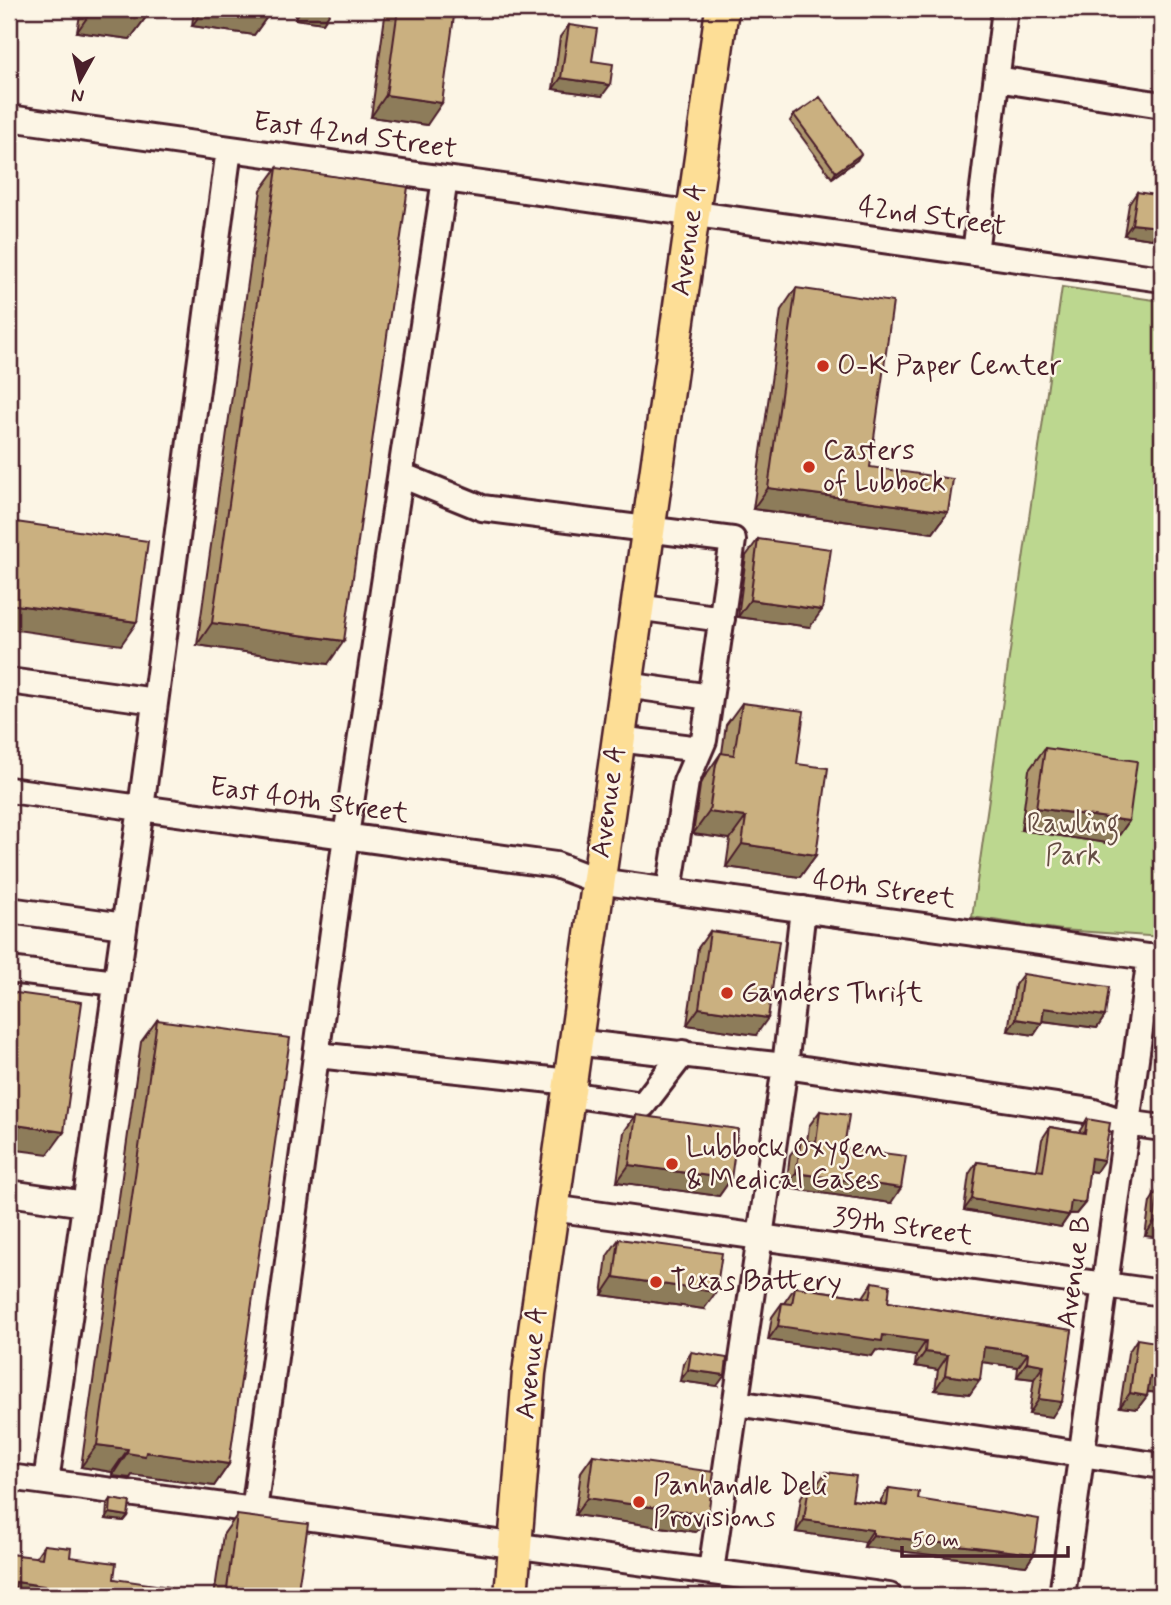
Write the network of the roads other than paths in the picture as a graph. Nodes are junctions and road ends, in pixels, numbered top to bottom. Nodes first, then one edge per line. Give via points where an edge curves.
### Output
1 (722, 9) edge
2 (1005, 9) edge
3 (997, 79) junction
4 (1162, 105) edge
5 (9, 118) edge
6 (229, 149) junction
7 (445, 179) junction
8 (693, 214) junction
9 (975, 253) junction
10 (1162, 279) edge
11 (401, 474) junction
12 (648, 528) junction
13 (637, 607) junction
14 (722, 619) junction
15 (9, 681) edge
16 (626, 685) junction
17 (710, 697) junction
18 (155, 701) junction
19 (618, 739) junction
20 (700, 749) junction
21 (9, 790) edge
22 (141, 808) junction
23 (346, 836) junction
24 (598, 881) junction
25 (669, 891) junction
26 (803, 909) junction
27 (9, 910) edge
28 (124, 926) junction
29 (1156, 958) edge
30 (9, 970) edge
31 (116, 983) junction
32 (574, 1042) junction
33 (683, 1053) junction
34 (317, 1055) junction
35 (785, 1066) junction
36 (569, 1088) junction
37 (1126, 1123) junction
38 (1162, 1128) edge
39 (9, 1193) edge
40 (85, 1204) junction
41 (552, 1208) junction
42 (760, 1237) junction
43 (1103, 1285) junction
44 (1162, 1293) edge
45 (736, 1403) junction
46 (1081, 1454) junction
47 (1162, 1466) edge
48 (9, 1477) edge
49 (46, 1482) junction
50 (254, 1511) junction
51 (515, 1544) junction
52 (711, 1572) junction
53 (511, 1596) edge
54 (889, 1596) edge
55 (1062, 1596) edge

1 - 8 main road, Avenue A
2 - 3 street
3 - 4 street
3 - 9 street
5 - 6 street, East 42nd Street
6 - 7 street, East 42nd Street
6 - 18 street
7 - 8 street, East 42nd Street
7 - 11 street
8 - 9 street, 42nd Street
8 - 12 main road, Avenue A
9 - 10 street, 42nd Street
11 - 12 street via 482,508
11 - 23 street
12 - 13 main road, Avenue A
12 - 14 street via 733,540
13 - 14 street
13 - 16 main road, Avenue A
14 - 17 street
15 - 18 street
16 - 17 street
16 - 19 main road, Avenue A
17 - 20 street
18 - 22 street
19 - 20 street
19 - 24 main road, Avenue A
20 - 25 street via 685,782
21 - 22 street, East 40th Street
22 - 23 street, East 40th Street
22 - 28 street
23 - 24 street, East 40th Street via 556,865
23 - 34 street
24 - 25 street, 40th Street
24 - 32 main road, Avenue A
25 - 26 street, 40th Street
26 - 29 street, 40th Street
26 - 35 street
27 - 28 street
28 - 31 street
29 - 37 street, Avenue B
30 - 31 street
31 - 40 street
32 - 33 street
32 - 36 main road, Avenue A
33 - 35 street
33 - 36 street via 643,1105
34 - 36 street
34 - 50 street
35 - 37 street via 1091,1111
35 - 42 street
36 - 41 main road, Avenue A
37 - 38 street
37 - 43 street, Avenue B
39 - 40 street
40 - 49 street
41 - 42 street, 39th Street
41 - 51 main road, Avenue A via 528,1373
42 - 43 street, 39th Street
42 - 45 street
43 - 44 street, 39th Street
43 - 46 street, Avenue B
45 - 46 street
45 - 52 street
46 - 47 street
46 - 55 street, Avenue B
48 - 49 street
49 - 50 street
50 - 51 street
51 - 52 street
51 - 53 main road, Avenue A
52 - 54 street

